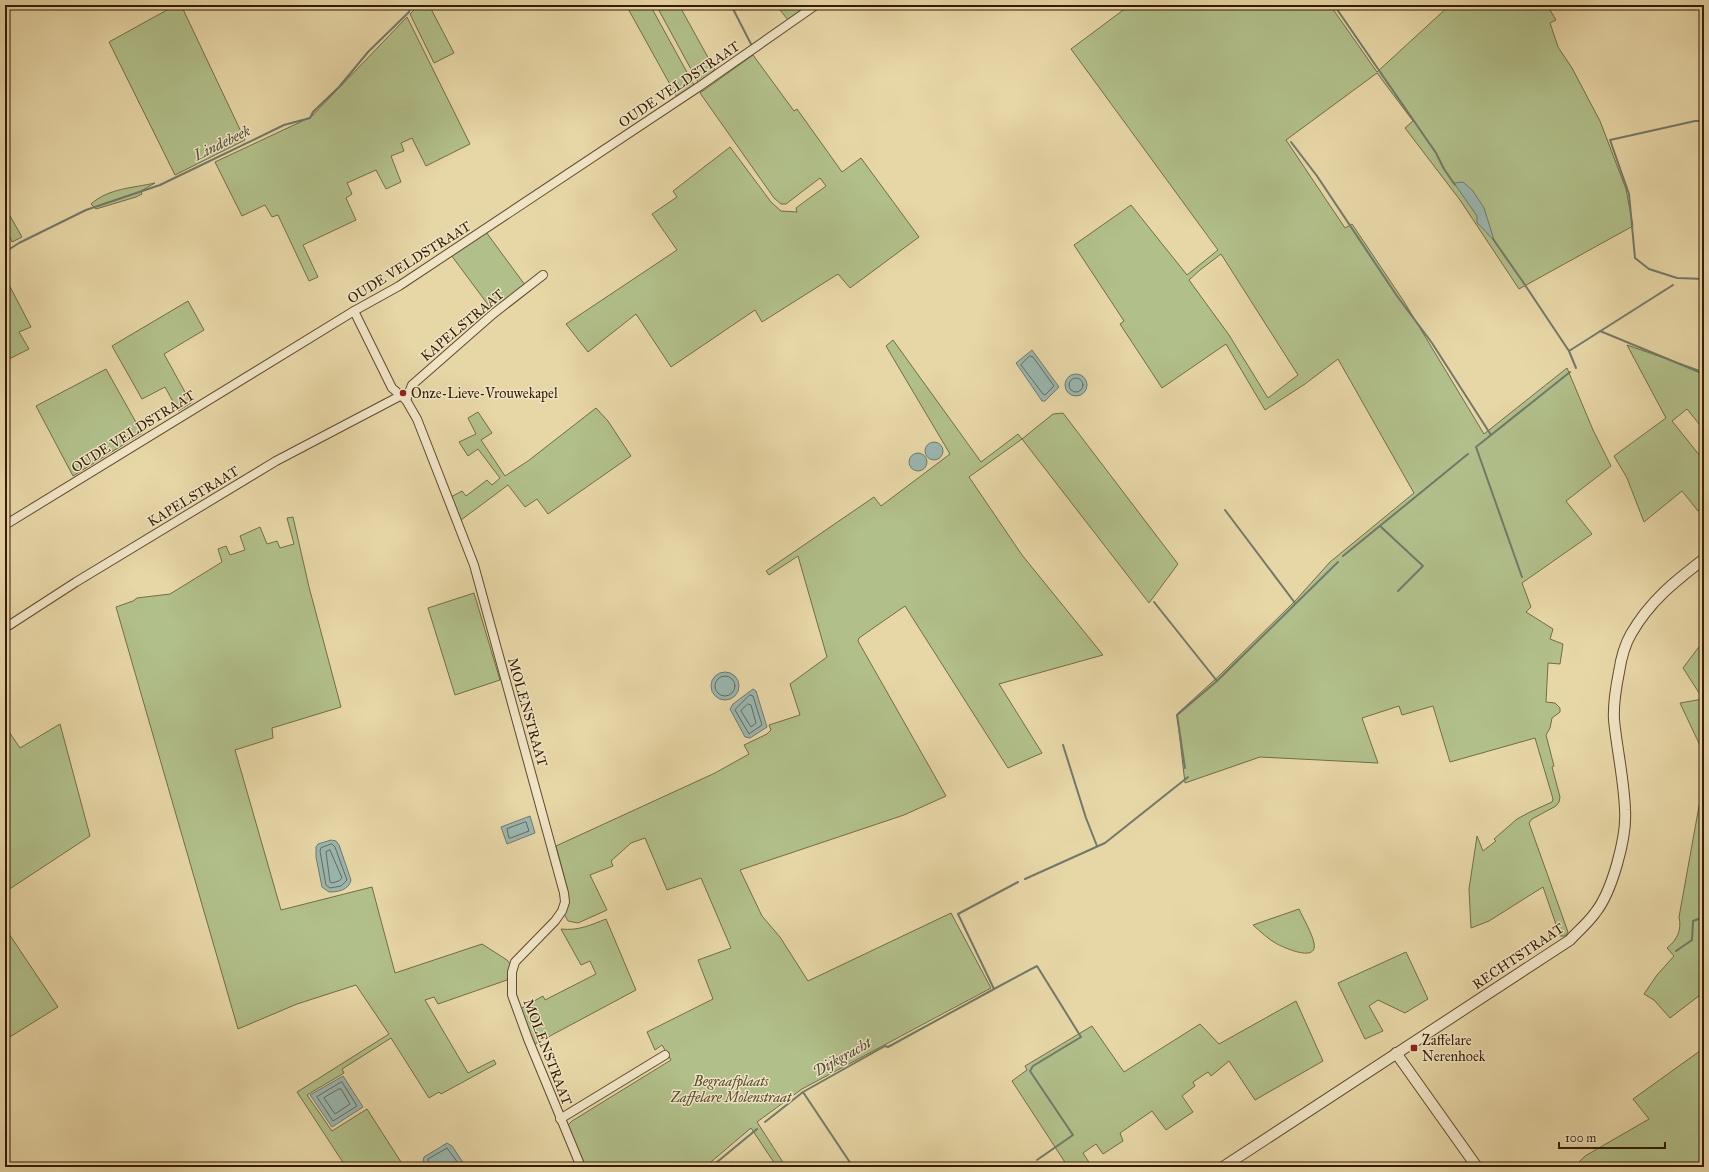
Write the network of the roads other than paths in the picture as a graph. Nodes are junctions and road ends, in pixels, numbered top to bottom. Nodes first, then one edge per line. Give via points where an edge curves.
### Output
1 (816, 5) edge
2 (543, 275) dead end
3 (354, 311) junction
4 (403, 398) junction
5 (5, 525) edge
6 (1704, 559) edge
7 (5, 628) edge
8 (1396, 1053) junction
9 (665, 1055) dead end
10 (560, 1119) junction
11 (581, 1167) edge
12 (1224, 1167) edge
13 (1477, 1167) edge

1 - 3 street, OUDE VELDSTRAAT via 689,94 398,286
2 - 4 street, KAPELSTRAAT via 493,314 412,385
3 - 4 street, MOLENSTRAAT via 392,388
3 - 5 street, OUDE VELDSTRAAT
4 - 7 street, KAPELSTRAAT via 276,461 87,575
4 - 10 street, MOLENSTRAAT via 417,419 474,565 564,893 562,911 515,962 512,972 515,1005
6 - 8 street, RECHTSTRAAT via 1666,588 1631,635 1624,649 1616,688 1614,718 1625,806 1622,846 1610,885 1596,913 1570,940
8 - 12 street, RECHTSTRAAT
8 - 13 street
9 - 10 street, MOLENSTRAAT
10 - 11 street, MOLENSTRAAT

